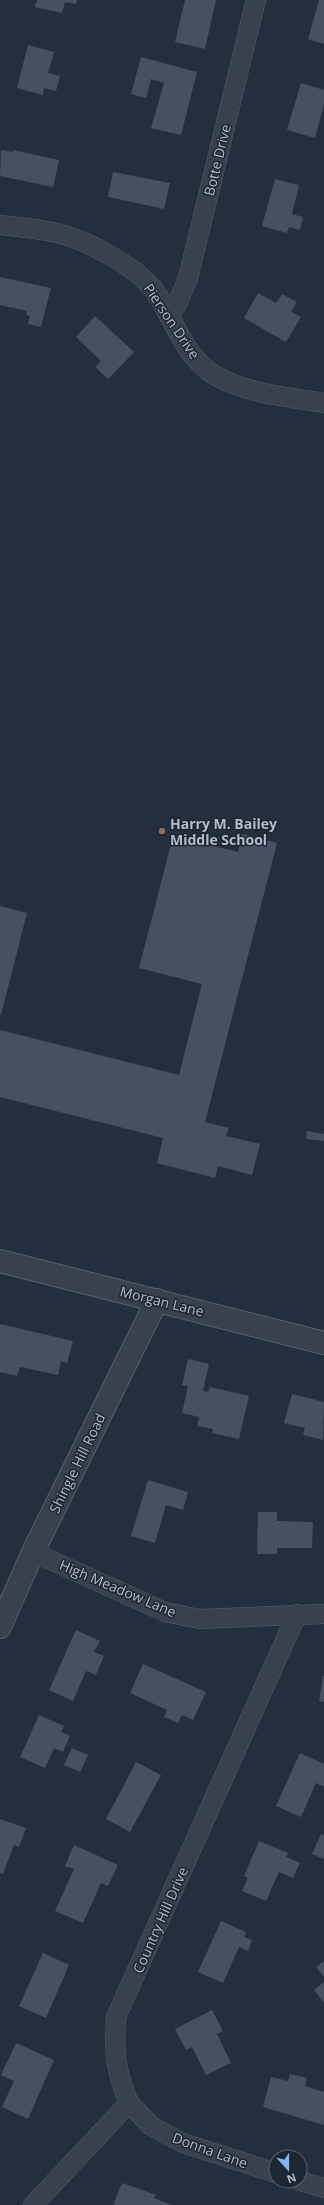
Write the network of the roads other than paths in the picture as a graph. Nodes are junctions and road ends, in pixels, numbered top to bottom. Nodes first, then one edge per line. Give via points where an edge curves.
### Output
1 (256, 0) edge
2 (0, 225) edge
3 (168, 316) junction
4 (324, 403) edge
5 (0, 1261) edge
6 (157, 1300) junction
7 (324, 1343) edge
8 (33, 1552) junction
9 (297, 1614) junction
10 (324, 1614) edge
11 (0, 1627) edge
12 (129, 2104) junction
13 (268, 2170) edge
14 (308, 2183) edge
15 (324, 2188) edge
16 (33, 2205) edge

1 - 3 street, Botte Drive via 188,278 178,302
2 - 3 street, Pierson Drive via 58,234 124,263 144,279 158,295
3 - 4 street, Pierson Drive via 187,347 215,376 237,386
5 - 6 street, Morgan Lane
6 - 7 street, Morgan Lane
6 - 8 street, Shingle Hill Road
8 - 9 street, High Meadow Lane via 165,1612 199,1619
8 - 11 street, Shingle Hill Road
9 - 10 street, High Meadow Lane
9 - 12 street, Country Hill Drive via 116,2017 114,2053
12 - 13 street, Donna Lane via 151,2126 183,2143
12 - 16 street
14 - 15 street

